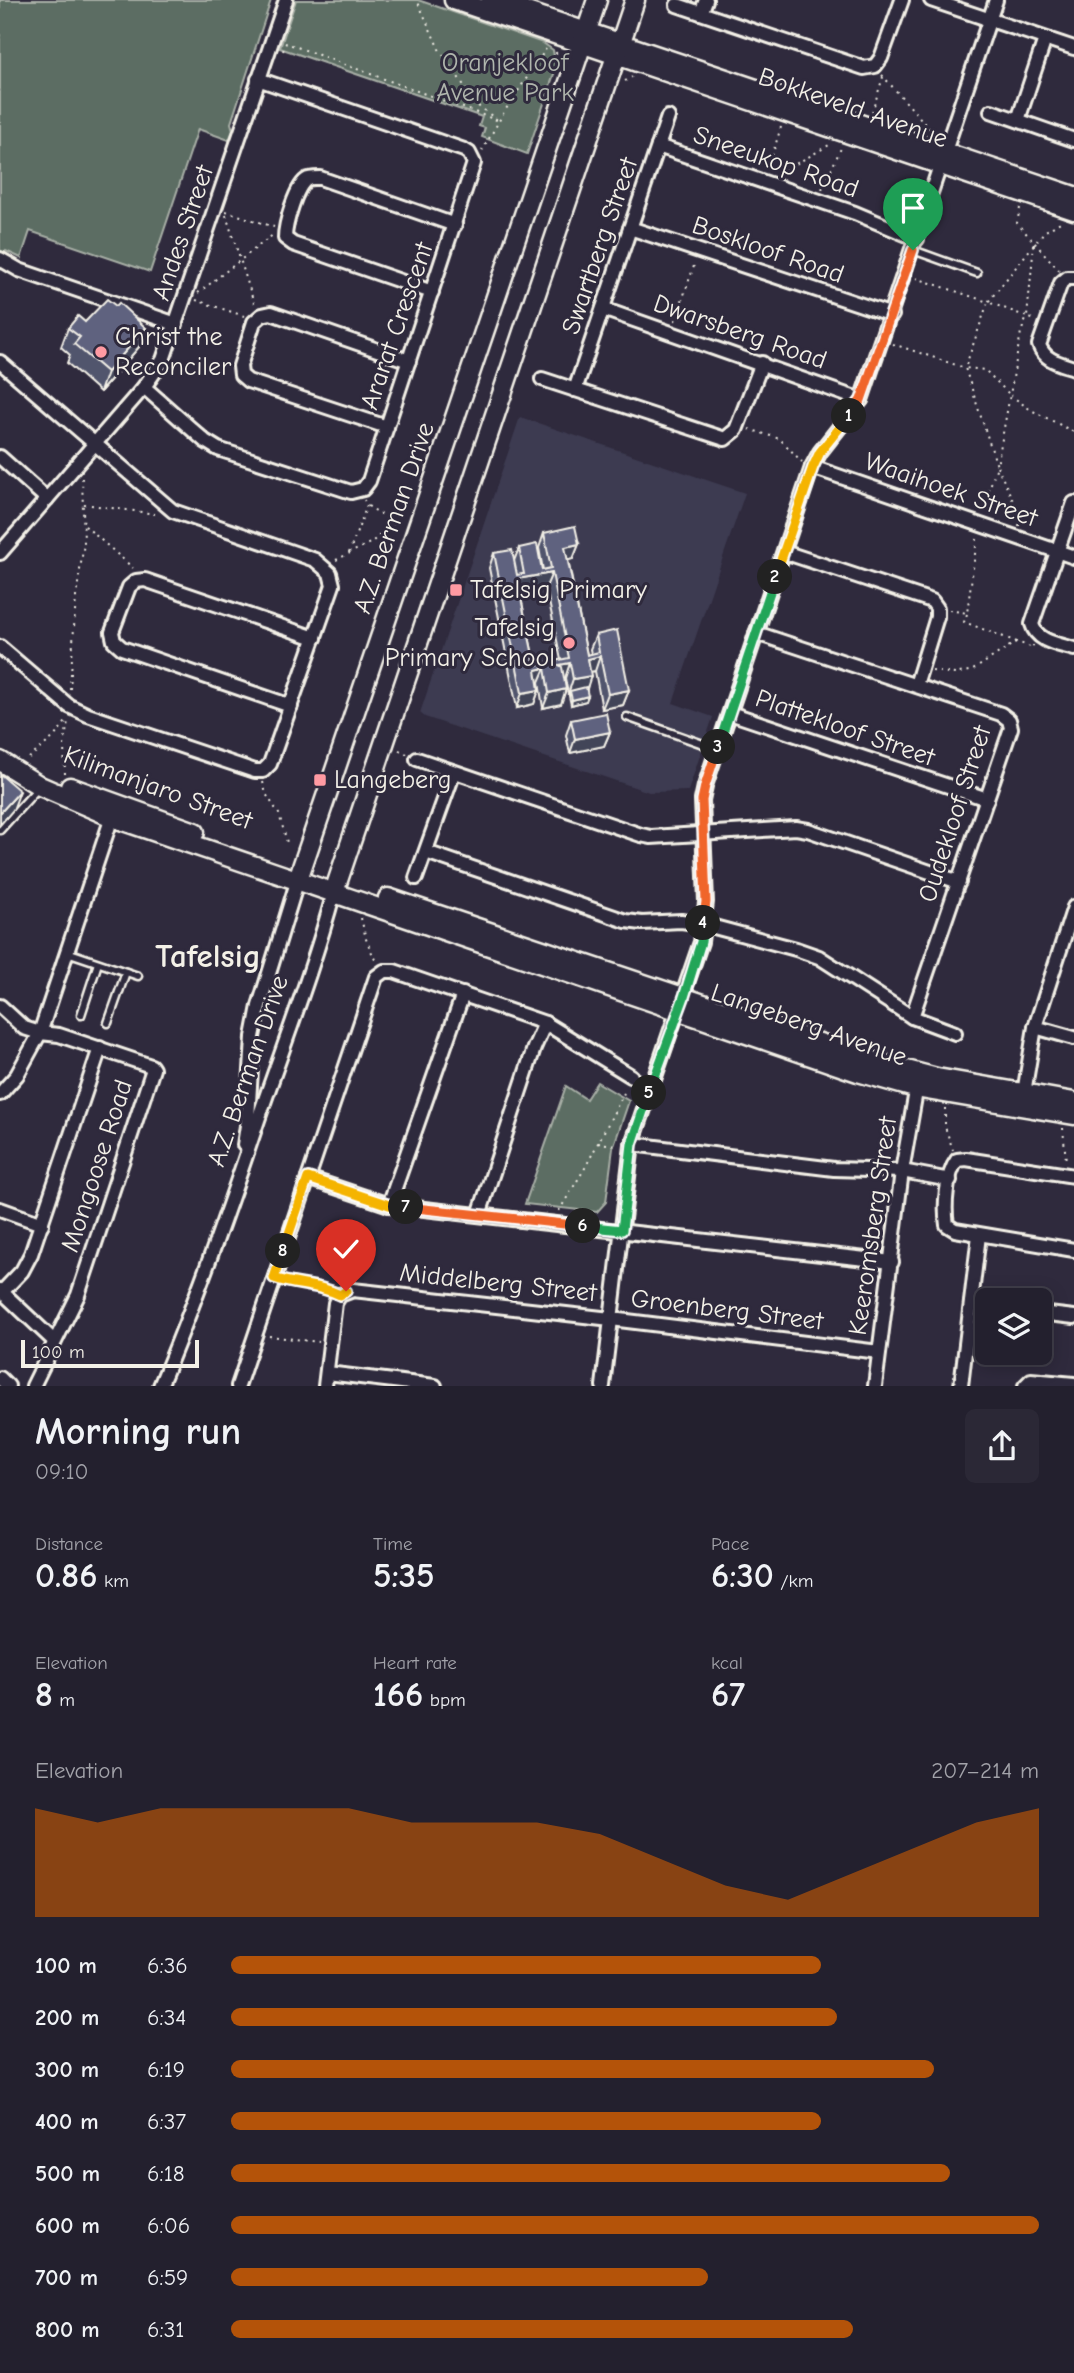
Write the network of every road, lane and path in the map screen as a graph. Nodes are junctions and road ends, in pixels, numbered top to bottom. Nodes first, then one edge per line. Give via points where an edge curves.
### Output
1 (286, 0) edge
2 (417, 0) edge
3 (454, 0) edge
4 (491, 0) edge
5 (597, 0) edge
6 (635, 0) edge
7 (706, 0) edge
8 (901, 0) edge
9 (931, 0) edge
10 (996, 0) edge
11 (677, 5) dead end
12 (701, 13) junction
13 (989, 20) junction
14 (584, 37) junction
15 (550, 39) junction
16 (1045, 39) junction
17 (269, 47) junction
18 (1074, 48) edge
19 (618, 49) junction
20 (874, 66) junction
21 (558, 69) dead end
22 (636, 74) dead end
23 (883, 77) junction
24 (258, 79) junction
25 (625, 81) dead end
26 (991, 111) dead end
27 (785, 113) junction
28 (668, 117) dead end
29 (1018, 120) junction
30 (499, 121) junction
31 (868, 126) junction
32 (848, 134) junction
33 (1074, 141) edge
34 (923, 145) junction
35 (658, 146) junction
36 (942, 159) junction
37 (474, 163) junction
38 (764, 182) junction
39 (1023, 193) junction
40 (817, 200) junction
41 (1073, 205) edge
42 (455, 225) junction
43 (630, 228) junction
44 (1034, 244) junction
45 (915, 245) junction
46 (699, 251) junction
47 (0, 259) edge
48 (240, 260) junction
49 (977, 273) dead end
50 (905, 274) junction
51 (1071, 278) edge
52 (432, 292) junction
53 (988, 302) junction
54 (603, 309) junction
55 (891, 315) junction
56 (258, 319) junction
57 (176, 324) junction
58 (1046, 324) junction
59 (671, 331) junction
60 (882, 341) junction
61 (409, 361) junction
62 (0, 362) edge
63 (762, 363) junction
64 (965, 368) junction
65 (1074, 368) edge
66 (542, 379) dead end
67 (144, 387) junction
68 (575, 390) junction
69 (861, 400) junction
70 (387, 427) junction
71 (735, 433) junction
72 (94, 444) junction
73 (0, 457) edge
74 (809, 466) junction
75 (997, 466) junction
76 (82, 471) dead end
77 (358, 492) junction
78 (47, 499) junction
79 (83, 503) junction
80 (1074, 503) edge
81 (367, 505) junction
82 (173, 511) junction
83 (393, 522) junction
84 (84, 525) junction
85 (982, 525) junction
86 (1018, 538) junction
87 (401, 540) dead end
88 (783, 551) junction
89 (1058, 551) junction
90 (0, 553) edge
91 (349, 554) junction
92 (1074, 557) edge
93 (335, 561) dead end
94 (138, 571) dead end
95 (937, 608) junction
96 (967, 613) junction
97 (1035, 632) junction
98 (756, 633) junction
99 (315, 638) junction
100 (1016, 642) junction
101 (0, 647) edge
102 (1074, 649) edge
103 (921, 670) junction
104 (916, 685) junction
105 (70, 695) dead end
106 (291, 706) junction
107 (730, 713) junction
108 (68, 714) dead end
109 (627, 717) dead end
110 (68, 720) junction
111 (0, 748) edge
112 (717, 749) junction
113 (29, 758) dead end
114 (417, 759) dead end
115 (0, 761) edge
116 (454, 772) junction
117 (65, 777) dead end
118 (262, 778) dead end
119 (40, 786) junction
120 (987, 799) junction
121 (114, 811) junction
122 (0, 830) edge
123 (704, 833) junction
124 (288, 846) dead end
125 (426, 852) junction
126 (300, 874) junction
127 (416, 878) dead end
128 (958, 882) junction
129 (336, 887) junction
130 (1074, 907) edge
131 (361, 913) dead end
132 (703, 924) junction
133 (67, 952) junction
134 (98, 962) junction
135 (379, 965) dead end
136 (126, 972) junction
137 (138, 976) dead end
138 (463, 994) junction
139 (682, 1003) junction
140 (0, 1006) edge
141 (81, 1015) dead end
142 (912, 1017) junction
143 (108, 1023) dead end
144 (545, 1023) junction
145 (1035, 1027) junction
146 (955, 1032) dead end
147 (40, 1033) junction
148 (1074, 1038) edge
149 (100, 1048) junction
150 (631, 1076) dead end
151 (918, 1081) junction
152 (624, 1093) dead end
153 (0, 1094) edge
154 (1023, 1100) junction
155 (945, 1101) dead end
156 (1074, 1101) edge
157 (1068, 1118) edge
158 (598, 1143) junction
159 (618, 1144) dead end
160 (632, 1144) junction
161 (957, 1160) junction
162 (902, 1171) junction
163 (1072, 1171) edge
164 (308, 1178) junction
165 (950, 1180) junction
166 (237, 1187) junction
167 (389, 1205) junction
168 (0, 1209) edge
169 (558, 1212) dead end
170 (479, 1215) junction
171 (42, 1224) junction
172 (622, 1230) junction
173 (979, 1235) junction
174 (1074, 1250) edge
175 (892, 1262) junction
176 (274, 1278) junction
177 (1, 1291) edge
178 (340, 1295) junction
179 (971, 1303) junction
180 (975, 1304) edge
181 (1052, 1314) edge
182 (1074, 1317) edge
183 (611, 1318) junction
184 (255, 1334) junction
185 (54, 1341) junction
186 (330, 1343) junction
187 (879, 1352) junction
188 (0, 1378) edge
189 (326, 1380) edge
190 (1074, 1384) edge
191 (8, 1386) edge
192 (33, 1386) edge
193 (160, 1386) edge
194 (238, 1386) edge
195 (435, 1386) edge
196 (603, 1386) edge
197 (875, 1386) edge
198 (961, 1386) edge
199 (1025, 1386) edge

1 - 17 street, Andes Street
2 - 30 path via 439,49 478,106
3 - 15 street
4 - 14 street
5 - 14 street, A.Z. Berman Drive
6 - 19 street, A.Z. Berman Drive
7 - 12 street
8 - 20 street
9 - 13 street
10 - 13 street
11 - 12 street
12 - 20 street via 864,68
13 - 16 street
13 - 36 street
14 - 15 street
14 - 19 street
14 - 126 street, A.Z. Berman Drive
15 - 21 path
15 - 30 path
16 - 18 street
16 - 29 street
17 - 24 street, Andes Street
17 - 30 path via 282,52 286,43
19 - 27 street, Bokkeveld Avenue
19 - 31 street, Bokkeveld Avenue
19 - 129 street, A.Z. Berman Drive
20 - 23 path
22 - 25 path
23 - 31 path
23 - 34 path via 929,128
24 - 37 street via 464,150
24 - 57 street, Andes Street
26 - 29 street
27 - 32 street, Bokkeveld Avenue
27 - 38 path
28 - 35 street, Swartberg Street
29 - 33 street
30 - 37 path
31 - 34 street, Bokkeveld Avenue
32 - 36 street, Bokkeveld Avenue
32 - 38 path
32 - 40 path
34 - 36 street, Bokkeveld Avenue
35 - 38 street, Sneeukop Road
35 - 43 street, Swartberg Street
36 - 39 street, Bokkeveld Avenue
36 - 41 street, Bokkeveld Avenue
36 - 45 street
37 - 42 street, Ararat Crescent
38 - 40 street, Sneeukop Road
39 - 41 street, Bokkeveld Avenue
39 - 44 path via 1017,223
40 - 45 street, Sneeukop Road via 855,212
41 - 44 path via 1069,217
42 - 52 street, Ararat Crescent
42 - 52 street via 309,178 301,184 285,226 285,238 293,244
43 - 46 street, Boskloof Road
43 - 54 street, Swartberg Street
44 - 51 path
44 - 53 path
45 - 49 lane
45 - 50 street
46 - 55 street, Boskloof Road
46 - 59 path
47 - 57 street via 19,270
48 - 48 path via 275,233 274,227 225,211
48 - 56 path
48 - 56 path via 192,298
50 - 53 path
50 - 55 street
51 - 58 street via 1060,283
52 - 61 street, Ararat Crescent
53 - 58 path
53 - 64 path
54 - 59 street, Dwarsberg Road
54 - 68 street, Swartberg Street
55 - 60 street
56 - 61 street via 271,313
56 - 70 street via 240,366 248,382
57 - 67 street, Andes Street via 163,360
58 - 65 street via 1039,345 1043,354
59 - 63 street, Dwarsberg Road
60 - 64 path
60 - 69 street
61 - 70 street, Ararat Crescent
62 - 72 street
63 - 69 street, Dwarsberg Road
63 - 71 street
64 - 75 path
64 - 75 path via 985,370 1010,395
66 - 68 street
67 - 72 street, Andes Street
67 - 77 street via 218,449
68 - 71 street via 719,438
69 - 74 street
70 - 77 street, Ararat Crescent via 369,481
71 - 74 path via 748,429 780,439
72 - 78 street, Andes Street
72 - 82 street
73 - 78 street
74 - 85 street, Waaihoek Street
74 - 88 street
75 - 85 path via 981,513
75 - 86 path via 1020,516
76 - 79 path
77 - 81 path
78 - 90 street, Andes Street
79 - 82 path via 159,514
79 - 84 path
80 - 89 street
81 - 83 path
81 - 91 path
82 - 99 street via 324,565 333,585
83 - 87 path
83 - 91 path
84 - 94 path
84 - 105 path
85 - 86 street, Waaihoek Street
85 - 96 path
86 - 89 street, Waaihoek Street
88 - 95 street via 932,601
88 - 98 street
89 - 92 street, Waaihoek Street
89 - 97 street via 1032,624
91 - 93 path
95 - 96 path
95 - 103 street
96 - 100 path via 964,622
97 - 100 path via 1033,648
97 - 102 street via 1042,639
98 - 104 street, Oudekloof Street
98 - 107 street
99 - 106 street
99 - 106 street via 145,580 136,580 129,587 112,632 122,648
100 - 103 path via 973,670 955,674
101 - 106 street via 69,706 256,771 270,764
103 - 104 street
104 - 120 street, Oudekloof Street via 1009,720 1011,728
107 - 112 street
107 - 120 street, Plattekloof Street
108 - 110 path
109 - 112 lane
110 - 113 path
110 - 117 path
111 - 121 street, Kilimanjaro Street
112 - 123 street via 702,800
114 - 116 street
115 - 119 street, Kilimanjaro Street
116 - 123 street via 641,835
116 - 125 street
118 - 124 path
119 - 121 street, Kilimanjaro Street
119 - 122 lane
120 - 128 street, Oudekloof Street
121 - 126 street, Kilimanjaro Street
121 - 133 street
123 - 128 street via 808,830
123 - 132 street
125 - 127 street
125 - 132 street via 626,920
126 - 129 street, Kilimanjaro Street
126 - 166 street, A.Z. Berman Drive via 259,1006
128 - 142 street, Oudekloof Street
129 - 139 street, Langeberg Avenue
129 - 166 street, A.Z. Berman Drive
130 - 145 street
131 - 135 path via 366,939
132 - 139 street
132 - 142 street via 819,957
133 - 134 lane
133 - 147 street
134 - 136 lane
134 - 141 lane
136 - 137 lane
136 - 143 lane
138 - 144 street
138 - 164 street via 394,971 376,977
138 - 167 street
139 - 151 street, Langeberg Avenue via 858,1072
139 - 160 street
140 - 147 street, Mongoose Road via 24,1028
142 - 146 street
144 - 150 street
144 - 170 street
145 - 148 street
145 - 154 street
147 - 149 street, Mongoose Road
147 - 153 street
149 - 171 street
149 - 185 street, Mongoose Road via 153,1069 78,1295
151 - 154 street, Langeberg Avenue
151 - 162 street, Keeromsberg Street
152 - 158 path
154 - 156 street, Langeberg Avenue
154 - 157 street, Langeberg Avenue
155 - 161 path via 945,1127
157 - 163 path via 1065,1158
158 - 159 path
158 - 169 path
160 - 162 street via 834,1169
160 - 172 street
161 - 163 street
161 - 165 street
162 - 165 street
162 - 175 street, Keeromsberg Street
164 - 167 street
164 - 176 street
165 - 173 street via 947,1226
166 - 193 street
167 - 170 street
168 - 171 street
170 - 172 street
171 - 177 street via 27,1263
172 - 175 street
172 - 183 street
173 - 174 street
173 - 179 street
175 - 187 street, Keeromsberg Street
176 - 178 path via 327,1288
176 - 184 street
177 - 185 street
178 - 183 street, Middelberg Street via 352,1290
178 - 186 street
179 - 180 street
179 - 198 street
181 - 182 street
183 - 187 street, Groenberg Street
183 - 196 street
184 - 186 path
184 - 194 street
185 - 192 street, Mongoose Road
186 - 189 street
187 - 197 street, Keeromsberg Street
188 - 191 street
189 - 195 street
190 - 199 street via 1031,1380

